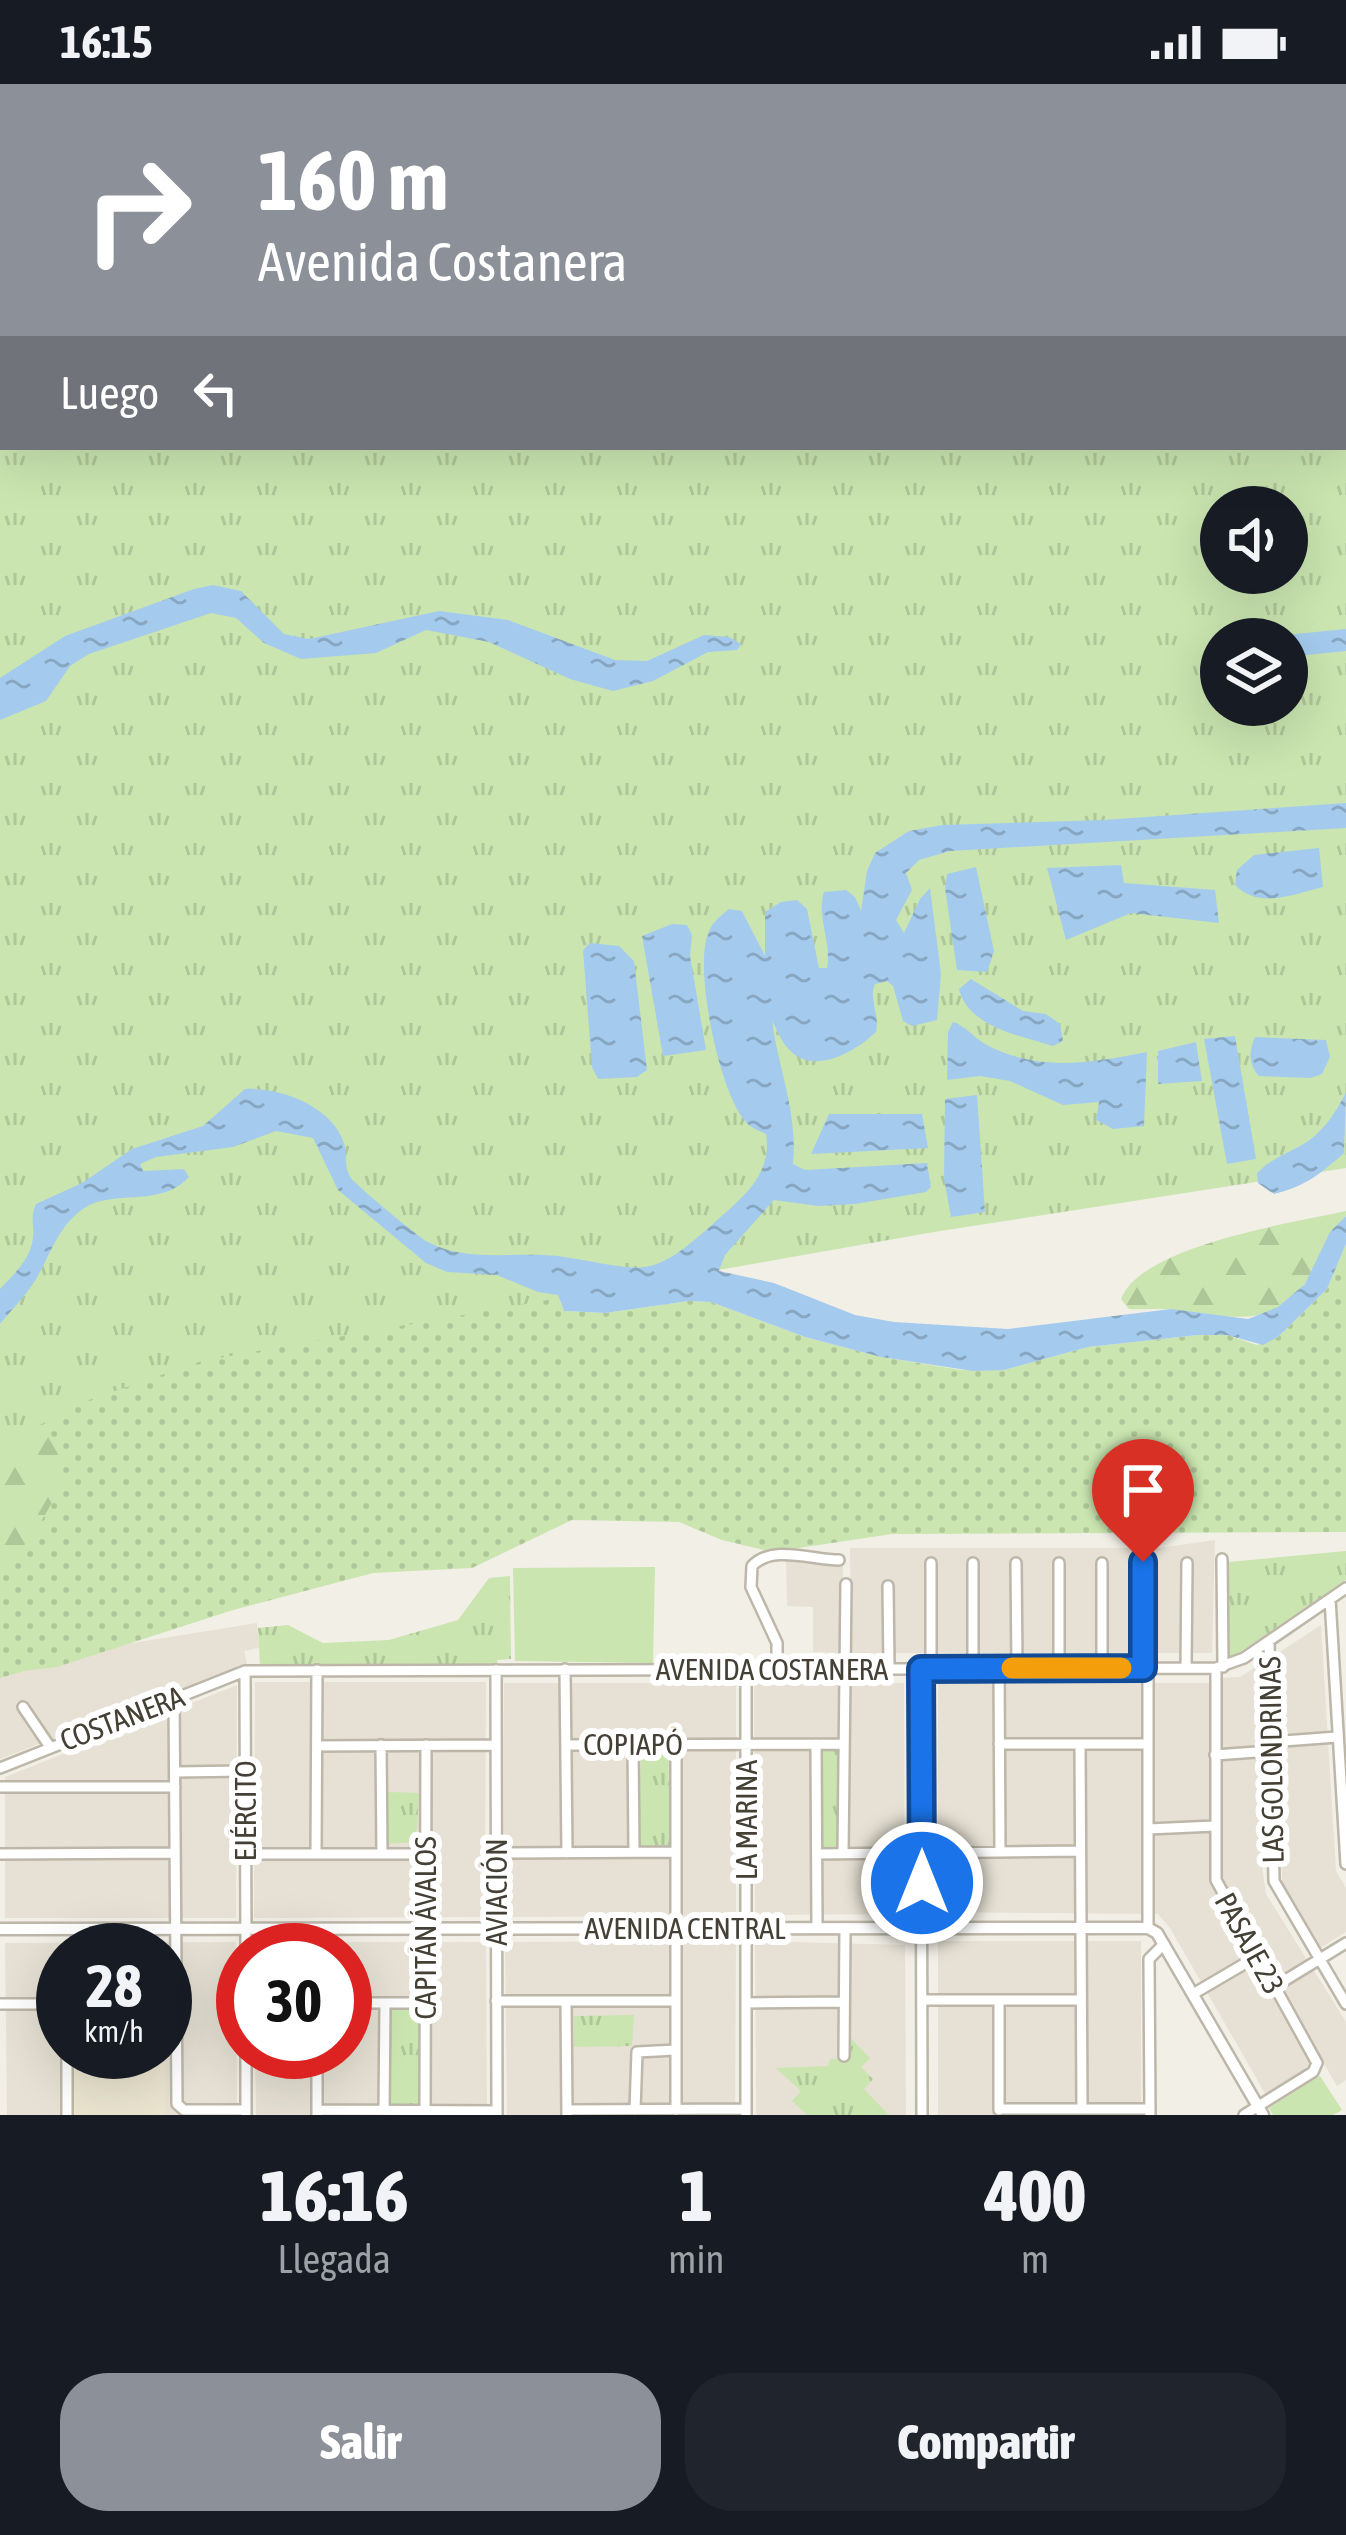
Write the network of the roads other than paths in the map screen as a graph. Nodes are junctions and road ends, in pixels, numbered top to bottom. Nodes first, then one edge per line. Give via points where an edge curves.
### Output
1 (1222, 1559) dead end
2 (839, 1560) dead end
3 (1143, 1562) dead end
4 (931, 1563) dead end
5 (973, 1563) dead end
6 (1016, 1563) dead end
7 (1059, 1563) dead end
8 (1102, 1563) dead end
9 (1187, 1563) dead end
10 (846, 1584) dead end
11 (888, 1586) dead end
12 (1346, 1588) edge
13 (1330, 1599) junction
14 (1269, 1641) junction
15 (1219, 1667) junction
16 (926, 1668) junction
17 (973, 1668) junction
18 (999, 1668) junction
19 (1017, 1668) junction
20 (1059, 1668) junction
21 (1102, 1668) junction
22 (1146, 1668) junction
23 (1186, 1668) junction
24 (746, 1669) junction
25 (777, 1669) junction
26 (845, 1669) junction
27 (889, 1669) junction
28 (317, 1670) junction
29 (496, 1670) junction
30 (566, 1670) junction
31 (245, 1671) junction
32 (174, 1698) junction
33 (23, 1707) dead end
34 (1337, 1737) junction
35 (566, 1744) junction
36 (633, 1744) junction
37 (676, 1744) junction
38 (746, 1744) junction
39 (816, 1744) junction
40 (843, 1744) junction
41 (999, 1744) junction
42 (1080, 1744) junction
43 (1148, 1744) junction
44 (381, 1745) junction
45 (426, 1745) junction
46 (496, 1745) junction
47 (317, 1746) junction
48 (1270, 1746) junction
49 (50, 1747) junction
50 (1215, 1755) junction
51 (1, 1765) edge
52 (245, 1771) junction
53 (175, 1772) junction
54 (0, 1787) edge
55 (175, 1787) junction
56 (1215, 1826) junction
57 (1148, 1829) junction
58 (1080, 1851) junction
59 (567, 1852) junction
60 (634, 1852) junction
61 (676, 1852) junction
62 (922, 1852) junction
63 (1000, 1852) junction
64 (175, 1853) junction
65 (496, 1853) junction
66 (817, 1853) junction
67 (843, 1853) junction
68 (0, 1854) edge
69 (246, 1854) junction
70 (316, 1854) junction
71 (382, 1854) junction
72 (425, 1854) junction
73 (1346, 1864) edge
74 (176, 1923) edge
75 (246, 1923) edge
76 (496, 1928) junction
77 (676, 1928) junction
78 (746, 1928) junction
79 (818, 1928) junction
80 (845, 1928) junction
81 (922, 1928) junction
82 (1080, 1928) junction
83 (1148, 1928) junction
84 (372, 1929) edge
85 (425, 1929) junction
86 (0, 1930) edge
87 (36, 1930) edge
88 (1346, 1942) edge
89 (1164, 1944) junction
90 (1256, 1957) junction
91 (1319, 1960) junction
92 (1274, 1988) junction
93 (1192, 1994) junction
94 (922, 2000) junction
95 (1000, 2000) junction
96 (1081, 2000) junction
97 (496, 2001) junction
98 (566, 2001) junction
99 (676, 2001) junction
100 (844, 2002) junction
101 (372, 2003) edge
102 (385, 2003) junction
103 (425, 2003) junction
104 (746, 2003) junction
105 (1346, 2003) edge
106 (0, 2004) edge
107 (36, 2004) edge
108 (676, 2050) junction
109 (844, 2056) dead end
110 (68, 2079) edge
111 (176, 2079) edge
112 (246, 2079) edge
113 (317, 2079) edge
114 (1082, 2109) junction
115 (384, 2110) junction
116 (635, 2110) junction
117 (676, 2110) junction
118 (425, 2111) junction
119 (1260, 2111) edge
120 (567, 2112) edge
121 (746, 2112) edge
122 (999, 2112) edge
123 (1150, 2112) edge
124 (246, 2113) edge
125 (317, 2113) edge
126 (497, 2113) edge
127 (67, 2115) edge
128 (922, 2115) edge
129 (1244, 2115) edge

1 - 15 street, PASAJE 23
2 - 25 street via 773,1554 752,1566 752,1587 777,1643
3 - 22 street
4 - 16 street
5 - 17 street
6 - 19 street
7 - 20 street
8 - 21 street
9 - 23 street
10 - 26 street
11 - 27 street
12 - 13 street, AVENIDA COSTANERA
13 - 14 street, AVENIDA COSTANERA
13 - 34 street
14 - 15 street, AVENIDA COSTANERA
14 - 48 street, LAS GOLONDRINAS
15 - 23 street, AVENIDA COSTANERA
15 - 50 street, PASAJE 23
16 - 17 street, AVENIDA COSTANERA
16 - 27 street, AVENIDA COSTANERA
16 - 62 street
17 - 18 street, AVENIDA COSTANERA
18 - 19 street, AVENIDA COSTANERA
18 - 41 street
19 - 20 street, AVENIDA COSTANERA
20 - 21 street, AVENIDA COSTANERA
21 - 22 street, AVENIDA COSTANERA
22 - 23 street, AVENIDA COSTANERA
22 - 43 street
24 - 25 street, AVENIDA COSTANERA
24 - 30 street, AVENIDA COSTANERA
24 - 38 street, LA MARINA
25 - 26 street, AVENIDA COSTANERA
26 - 27 street, AVENIDA COSTANERA
26 - 40 street
28 - 29 street, AVENIDA COSTANERA
28 - 31 street, AVENIDA COSTANERA
28 - 47 street
29 - 30 street, AVENIDA COSTANERA
29 - 46 street, AVIACIÓN
30 - 35 street
31 - 32 street, COSTANERA
31 - 52 street, EJÉRCITO
32 - 49 street, COSTANERA
32 - 53 street
33 - 49 street
34 - 48 street
34 - 73 street
35 - 36 street, COPIAPÓ
35 - 59 street
36 - 37 street, COPIAPÓ
36 - 60 street
37 - 38 street, COPIAPÓ
37 - 61 street
38 - 39 street, COPIAPÓ
38 - 78 street, LA MARINA
39 - 40 street, COPIAPÓ
39 - 66 street
40 - 67 street
41 - 42 street
41 - 63 street
42 - 43 street
42 - 58 street
43 - 57 street
44 - 45 street
44 - 47 street
44 - 71 street
45 - 46 street
45 - 72 street, CAPITÁN ÁVALOS
46 - 65 street, AVIACIÓN
47 - 70 street
48 - 50 street
48 - 91 street, LAS GOLONDRINAS via 1274,1881
49 - 51 street, COSTANERA
50 - 56 street, PASAJE 23
52 - 53 street
52 - 69 street, EJÉRCITO
53 - 55 street
54 - 55 street
55 - 64 street
56 - 57 street
56 - 90 street, PASAJE 23 via 1218,1887
57 - 83 street
58 - 63 street
58 - 82 street
59 - 60 street
59 - 65 street
60 - 61 street
61 - 77 street
62 - 63 street
62 - 67 street
62 - 81 street
64 - 68 street
64 - 74 street
65 - 76 street, AVIACIÓN
66 - 67 street
66 - 79 street
69 - 70 street
69 - 75 street, EJÉRCITO
70 - 71 street
71 - 72 street
72 - 85 street, CAPITÁN ÁVALOS
76 - 77 street, AVENIDA CENTRAL
76 - 85 street, AVENIDA CENTRAL
76 - 97 street, AVIACIÓN
77 - 78 street, AVENIDA CENTRAL
77 - 99 street
78 - 79 street, AVENIDA CENTRAL
78 - 104 street, LA MARINA
79 - 80 street, AVENIDA CENTRAL
80 - 81 street, AVENIDA CENTRAL
80 - 100 street
81 - 82 street, AVENIDA CENTRAL
81 - 94 street
82 - 83 street, AVENIDA CENTRAL
82 - 96 street
83 - 89 street
84 - 85 street, AVENIDA CENTRAL
85 - 103 street, CAPITÁN ÁVALOS
86 - 87 street, AVENIDA CENTRAL
88 - 91 street
89 - 93 street
89 - 123 street via 1149,1959
90 - 92 street, PASAJE 23
90 - 93 street
91 - 92 street
91 - 105 street, LAS GOLONDRINAS
92 - 119 street, PASAJE 23 via 1317,2066
93 - 119 street
94 - 95 street
94 - 128 street
95 - 96 street
95 - 122 street
96 - 114 street
97 - 98 street
97 - 126 street, AVIACIÓN
98 - 99 street
98 - 120 street
99 - 108 street
100 - 104 street
100 - 109 street
101 - 102 street
102 - 103 street
102 - 115 street, CAPITÁN ÁVALOS
103 - 118 street, CAPITÁN ÁVALOS
104 - 121 street, LA MARINA
106 - 107 street
108 - 116 street via 637,2052
108 - 117 street
110 - 127 street
111 - 124 street via 178,2107
112 - 124 street
113 - 125 street
114 - 122 street
114 - 123 street
115 - 118 street
115 - 125 street
116 - 117 street
116 - 120 street
117 - 121 street
118 - 126 street
119 - 129 street

